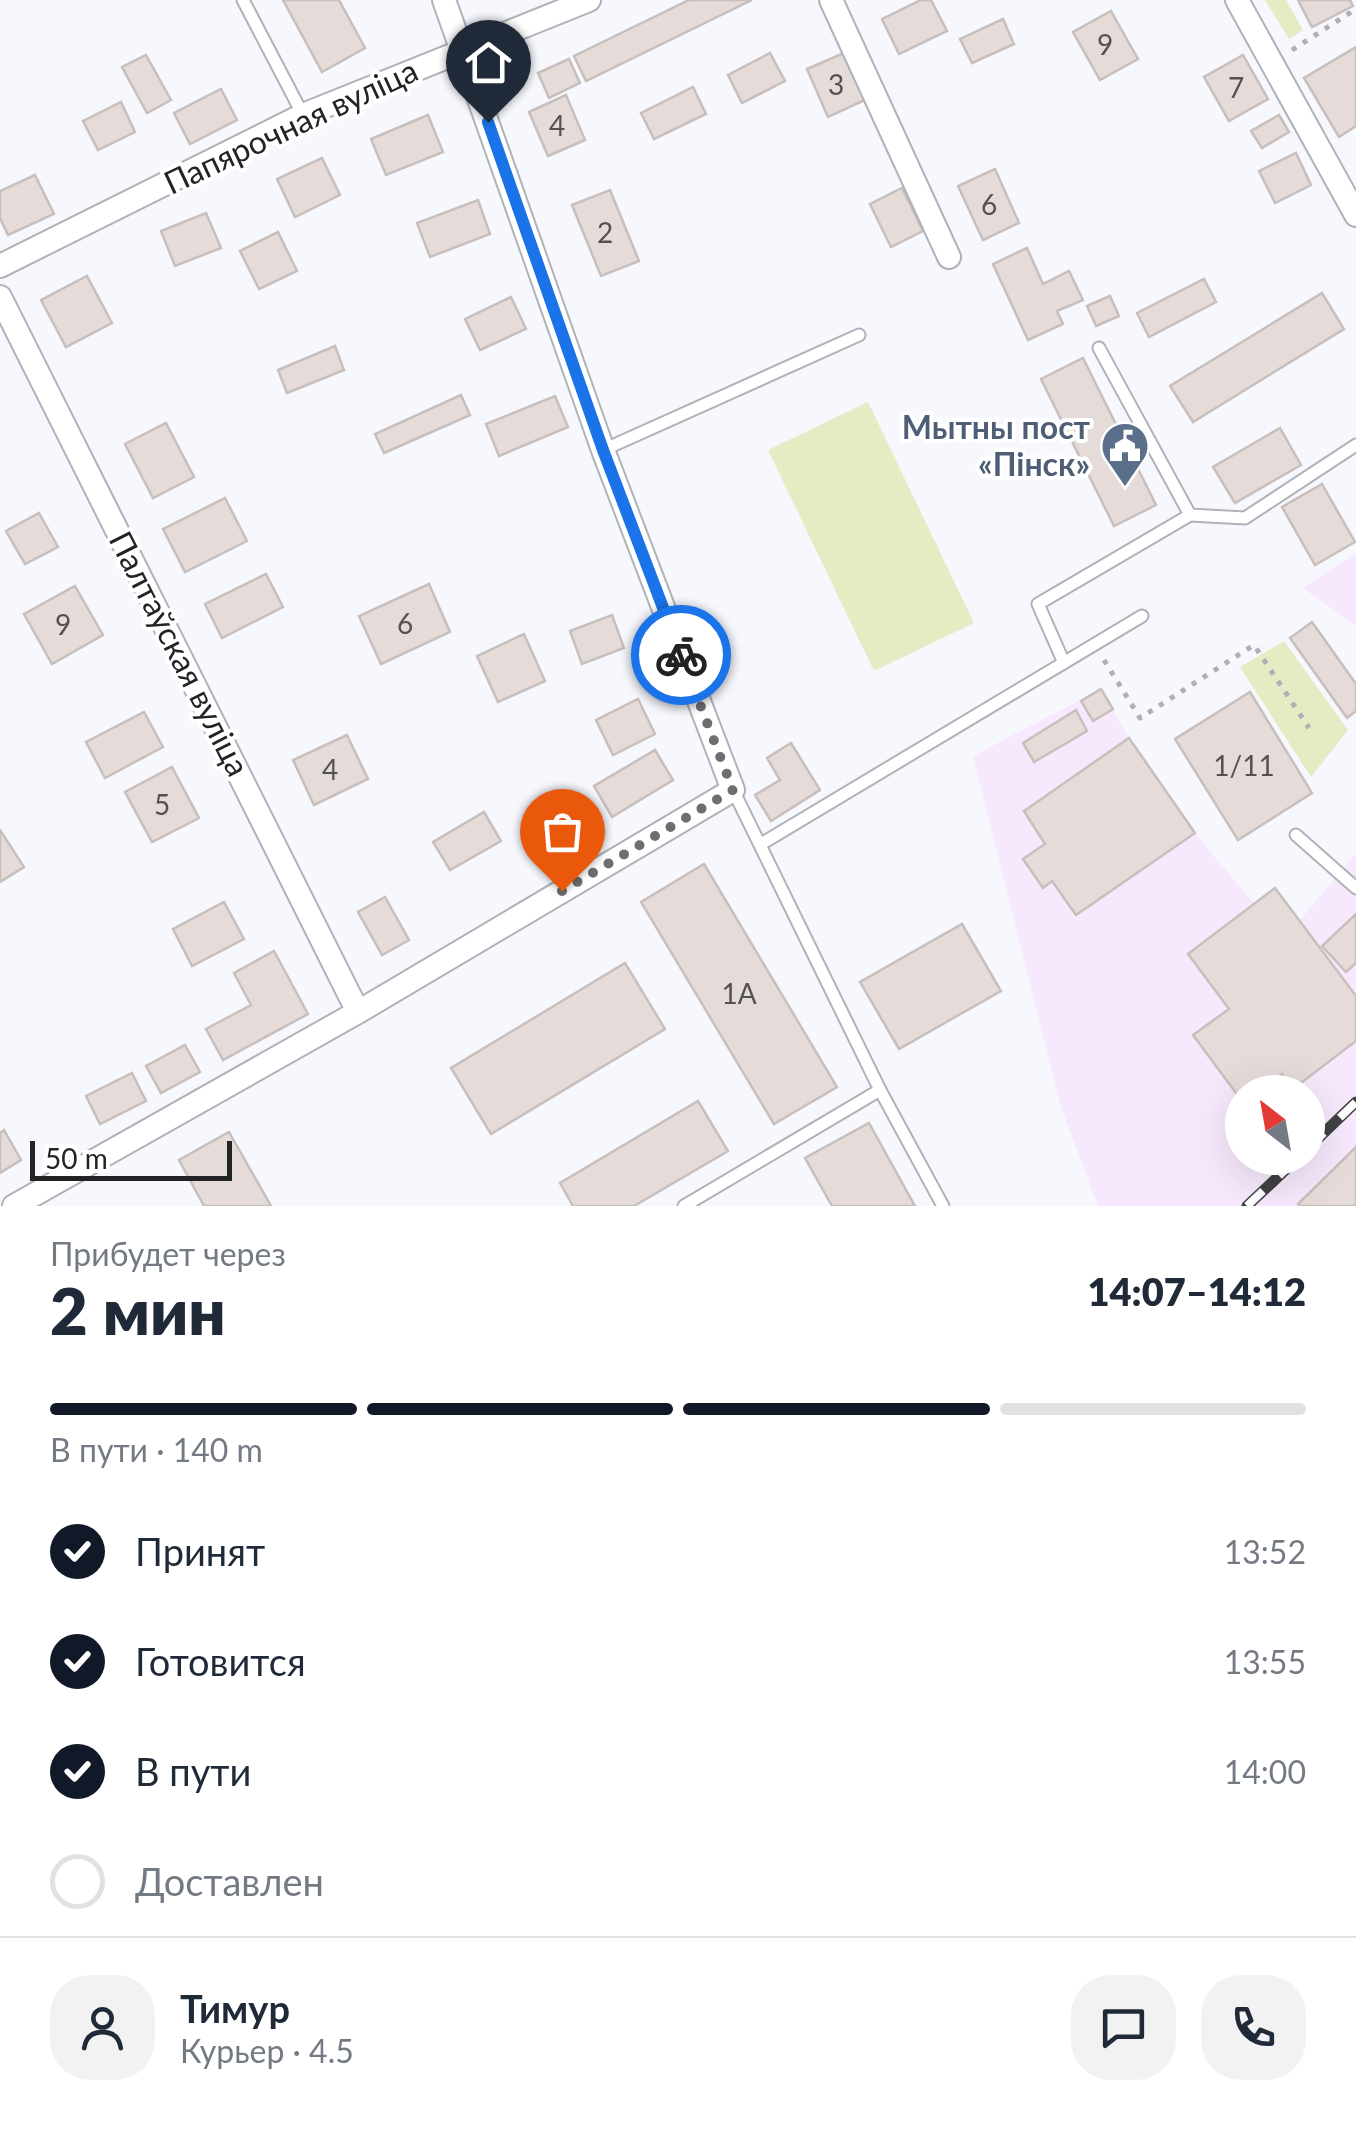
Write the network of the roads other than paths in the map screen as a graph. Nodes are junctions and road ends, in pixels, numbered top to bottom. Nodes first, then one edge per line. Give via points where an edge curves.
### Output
1 (243, 0) edge
2 (444, 0) edge
3 (588, 0) edge
4 (831, 0) edge
5 (1237, 0) edge
6 (463, 50) junction
7 (304, 115) junction
8 (1356, 215) edge
9 (949, 257) dead end
10 (0, 266) edge
11 (0, 296) edge
12 (859, 336) dead end
13 (1099, 348) dead end
14 (1356, 445) edge
15 (603, 450) junction
16 (1190, 516) junction
17 (1142, 616) dead end
18 (1064, 663) junction
19 (733, 790) junction
20 (1296, 834) dead end
21 (761, 844) junction
22 (1356, 888) edge
23 (358, 1012) junction
24 (880, 1090) junction
25 (14, 1206) edge
26 (684, 1206) edge
27 (943, 1206) edge

1 - 7 lane
2 - 6 street
3 - 6 street, Папярочная вуліца
4 - 9 street
5 - 8 street
6 - 7 street, Папярочная вуліца
6 - 15 street
7 - 10 street, Папярочная вуліца
11 - 23 street, Палтаўская вуліца
12 - 15 lane
13 - 16 lane
14 - 16 lane via 1245,518
15 - 19 street
16 - 18 lane via 1038,604
17 - 18 lane
18 - 21 lane
19 - 21 lane
19 - 23 street
20 - 22 lane
21 - 24 lane
23 - 25 street
24 - 26 lane
24 - 27 lane

